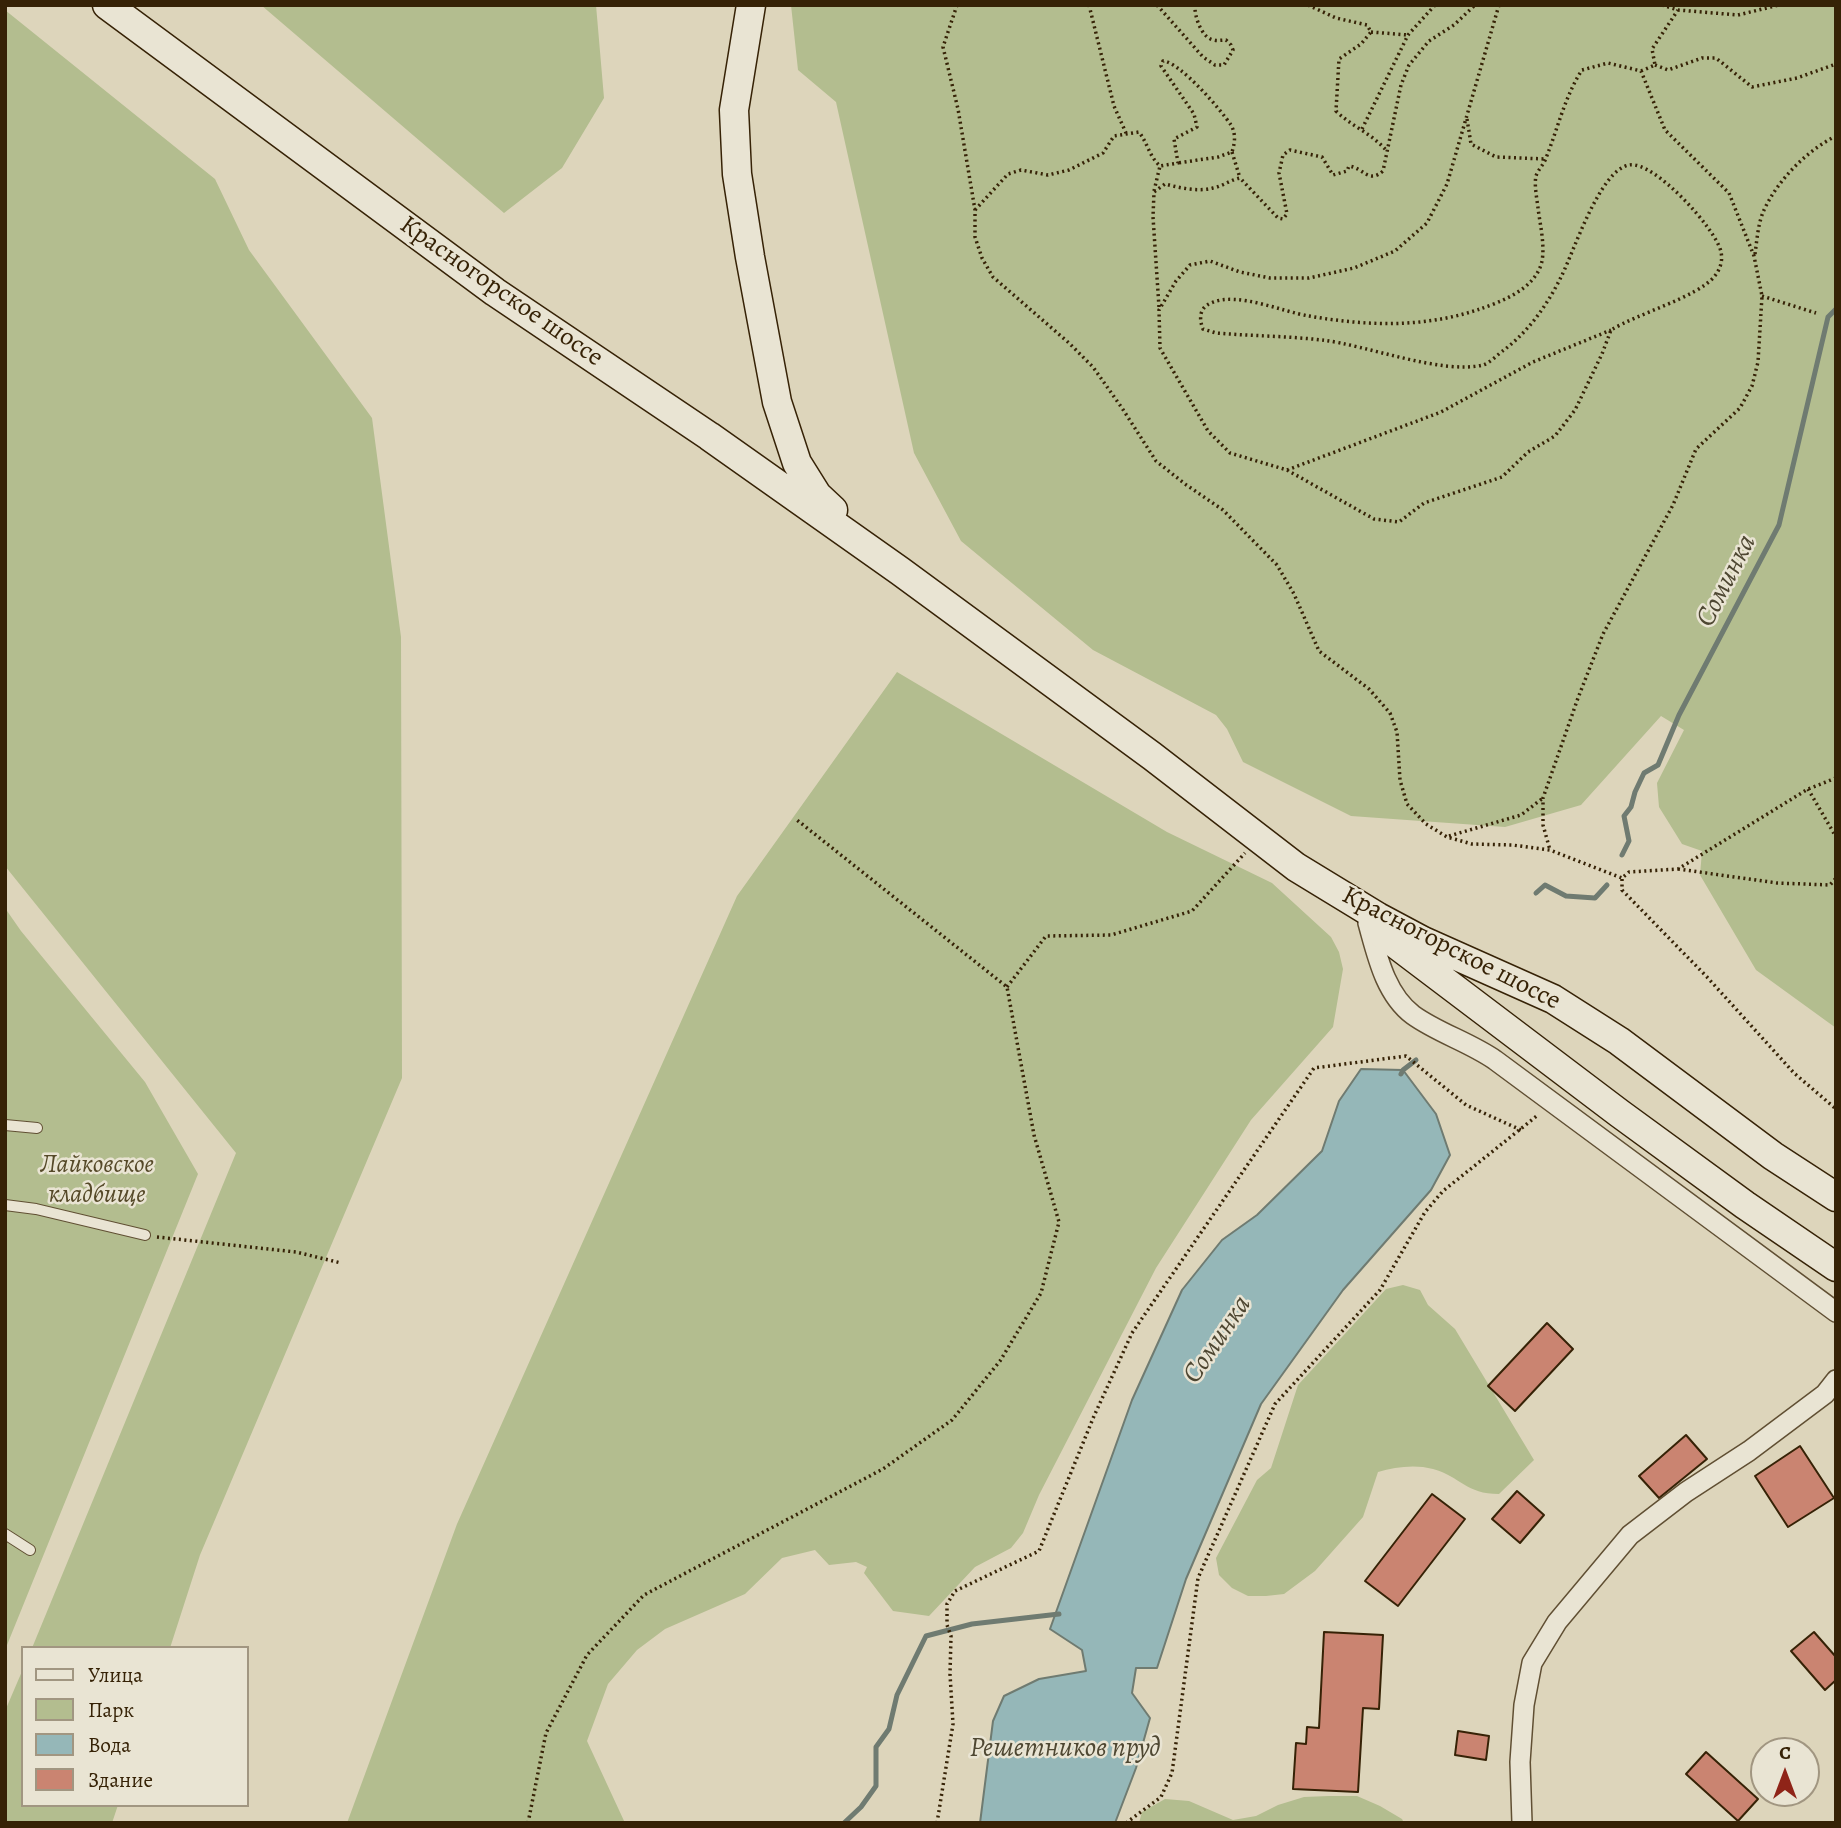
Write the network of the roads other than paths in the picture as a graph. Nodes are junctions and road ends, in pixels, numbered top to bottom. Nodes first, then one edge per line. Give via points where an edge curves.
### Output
1 (107, 5) edge
2 (751, 5) edge
3 (797, 463) junction
4 (763, 473) junction
5 (900, 571) junction
6 (1296, 867) junction
7 (1368, 923) junction
8 (5, 1125) edge
9 (37, 1128) dead end
10 (1836, 1197) edge
11 (5, 1205) edge
12 (145, 1235) road end
13 (1836, 1267) edge
14 (1836, 1312) edge
15 (1836, 1380) edge
16 (5, 1534) edge
17 (30, 1550) dead end
18 (1522, 1823) edge

1 - 4 main road, Красногорское шоссе via 495,292
2 - 3 main road, Красногорское шоссе via 734,110 737,174 777,402
3 - 4 main road via 778,476
3 - 5 main road, Красногорское шоссе via 817,495
4 - 5 main road, Красногорское шоссе
5 - 6 main road, Красногорское шоссе
6 - 7 main road
6 - 10 main road, Красногорское шоссе via 1412,935 1568,1008
7 - 13 main road via 1619,1113
7 - 14 street via 1387,980 1412,1014 1495,1060
8 - 9 lane
11 - 12 lane
15 - 18 street via 1825,1394 1760,1443 1630,1535 1557,1622 1532,1663 1524,1706
16 - 17 lane

